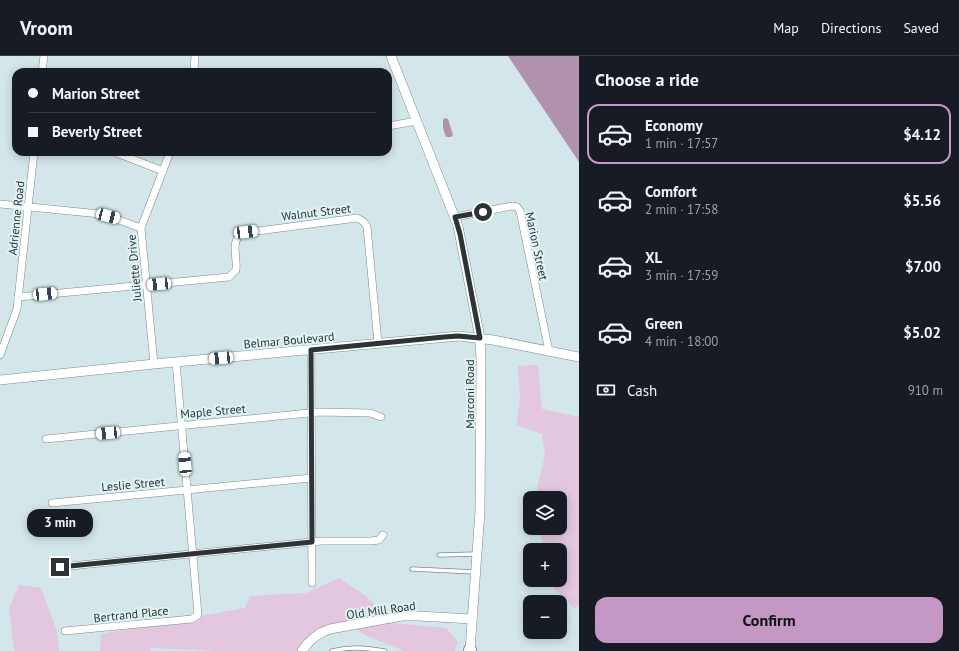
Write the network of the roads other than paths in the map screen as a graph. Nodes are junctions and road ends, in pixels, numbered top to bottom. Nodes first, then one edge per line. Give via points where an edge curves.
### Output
1 (44, 56) edge
2 (195, 56) edge
3 (390, 56) edge
4 (42, 68) edge
5 (194, 68) edge
6 (417, 121) junction
7 (392, 125) edge
8 (34, 156) edge
9 (124, 156) edge
10 (169, 156) edge
11 (163, 171) junction
12 (0, 204) edge
13 (28, 207) junction
14 (455, 217) junction
15 (141, 228) junction
16 (146, 285) junction
17 (18, 297) junction
18 (480, 338) junction
19 (378, 344) junction
20 (311, 350) junction
21 (549, 351) junction
22 (0, 355) edge
23 (579, 357) edge
24 (176, 362) junction
25 (154, 364) junction
26 (0, 380) edge
27 (312, 413) junction
28 (381, 418) dead end
29 (182, 425) junction
30 (46, 439) dead end
31 (311, 478) junction
32 (187, 490) junction
33 (52, 502) dead end
34 (383, 535) dead end
35 (312, 542) junction
36 (193, 554) junction
37 (477, 554) junction
38 (440, 555) dead end
39 (60, 567) dead end
40 (412, 569) dead end
41 (476, 572) junction
42 (312, 583) dead end
43 (472, 619) junction
44 (65, 631) dead end
45 (302, 651) edge
46 (332, 651) edge
47 (385, 651) edge
48 (470, 651) edge

1 - 4 street
2 - 5 street
3 - 6 street, Marconi Road
6 - 7 street
6 - 14 street, Marconi Road
8 - 13 street, Adrienne Road
9 - 11 street
10 - 11 street, Juliette Drive
11 - 15 street, Juliette Drive
12 - 13 street
13 - 15 street via 100,214
13 - 17 street, Adrienne Road
14 - 18 street, Marconi Road
14 - 21 street, Marion Street via 512,206 520,211
15 - 16 street, Juliette Drive
16 - 17 street
16 - 19 street, Walnut Street via 231,276 236,268 235,243 238,236 243,233 354,218 361,220 367,227
16 - 25 street, Juliette Drive
17 - 22 street, Adrienne Road via 14,318
18 - 19 street, Belmar Boulevard via 458,336
18 - 21 street, Belmar Boulevard
18 - 37 street, Marconi Road via 481,496
19 - 20 street, Belmar Boulevard
20 - 24 street, Belmar Boulevard
20 - 27 street
21 - 23 street, Belmar Boulevard
24 - 25 street, Belmar Boulevard
24 - 29 street
25 - 26 street, Belmar Boulevard
27 - 28 street, Maple Street via 370,412
27 - 29 street, Maple Street
27 - 31 street
29 - 30 street, Maple Street
29 - 32 street
31 - 32 street, Leslie Street
31 - 35 street
32 - 33 street, Leslie Street
32 - 36 street
34 - 35 street via 379,540 371,541
35 - 36 street
35 - 42 street
36 - 39 street
36 - 44 street, Bertrand Place via 199,612 197,616 192,619
37 - 38 lane
37 - 41 street, Marconi Road
40 - 41 lane
41 - 43 street, Marconi Road
43 - 45 street, Old Mill Road via 402,616 330,629 312,638
43 - 48 street, Marconi Road
46 - 47 lane via 361,647

